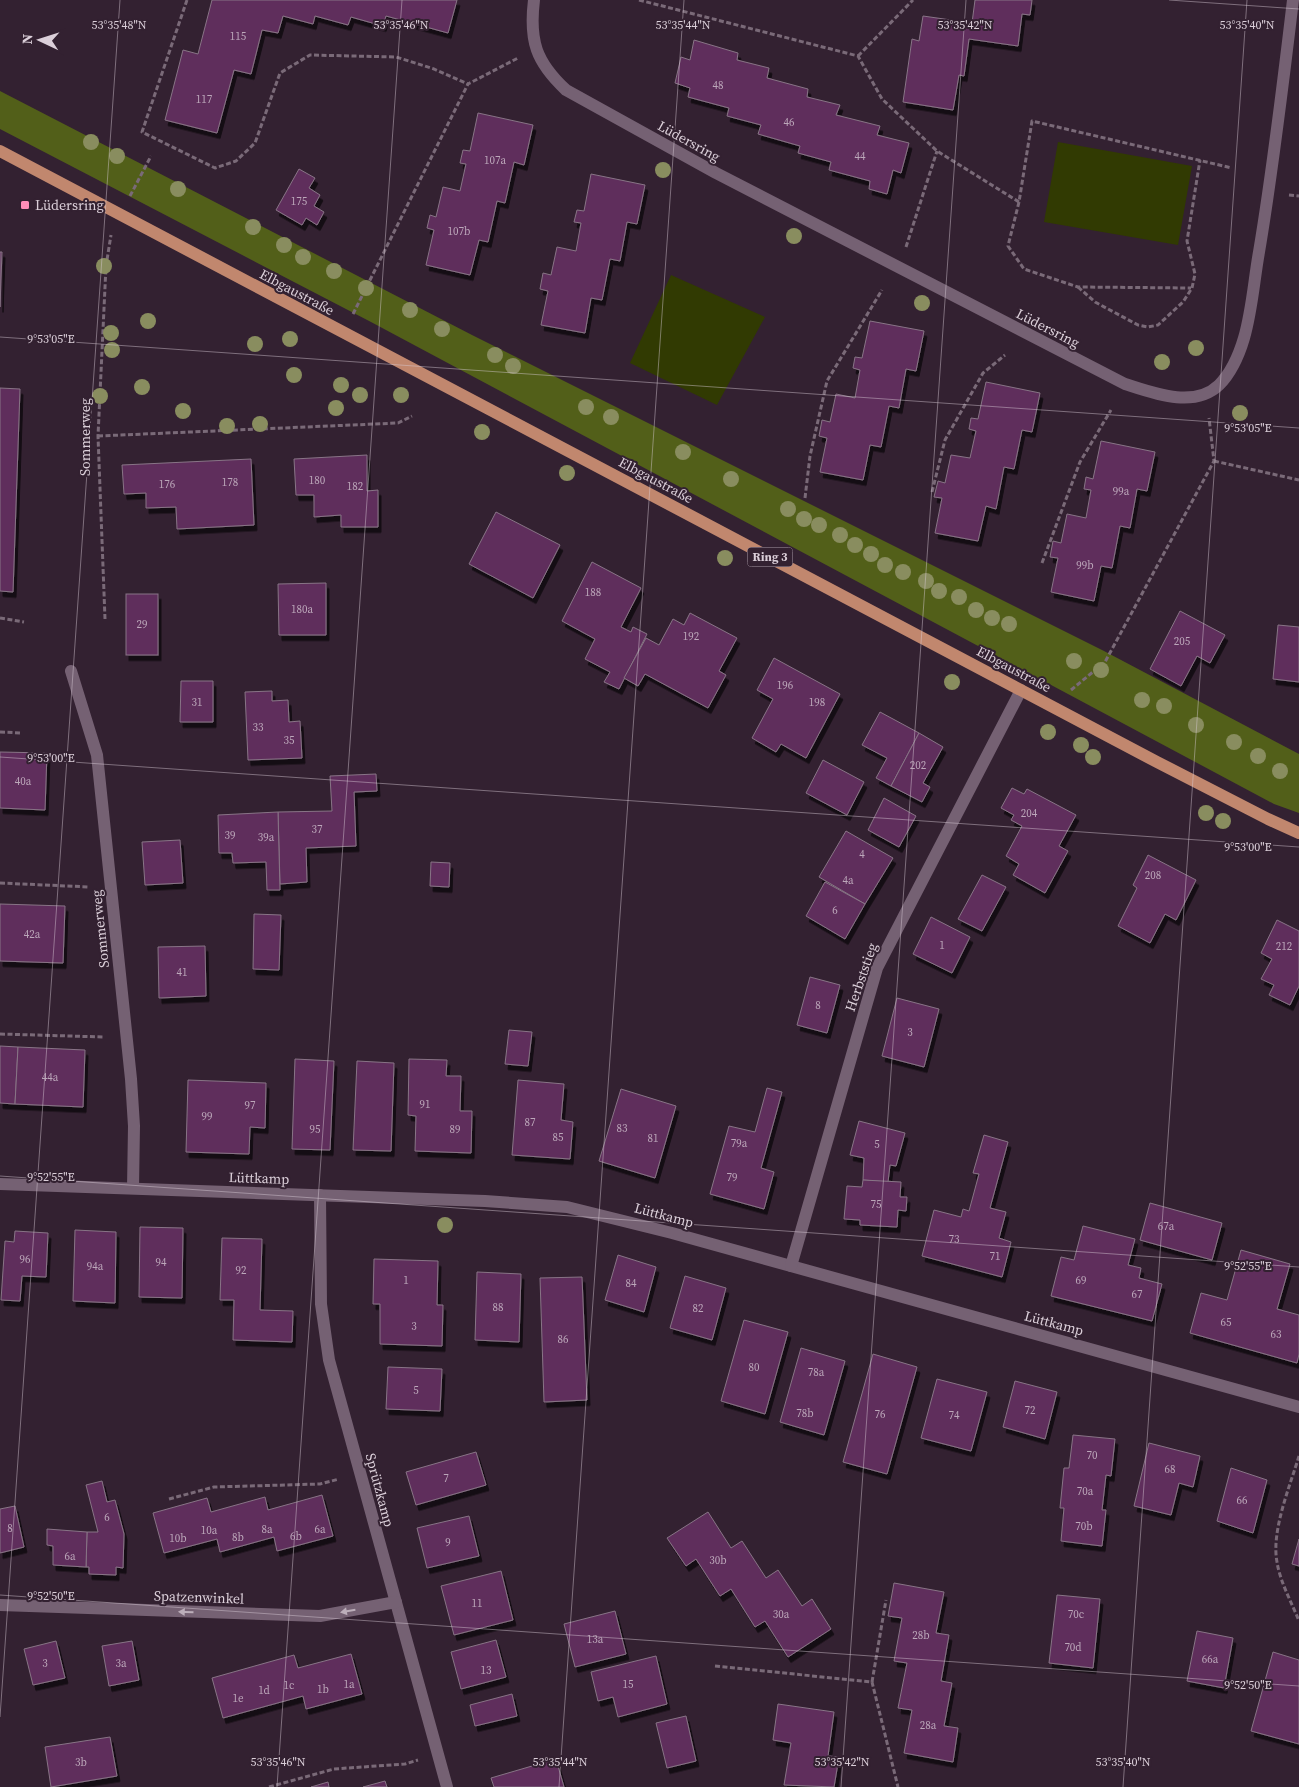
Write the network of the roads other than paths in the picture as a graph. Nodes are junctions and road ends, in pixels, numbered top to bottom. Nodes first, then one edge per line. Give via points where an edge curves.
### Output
1 (534, 0) edge
2 (1293, 0) edge
3 (0, 151) edge
4 (71, 671) dead end
5 (1021, 690) junction
6 (1299, 833) edge
7 (0, 1184) edge
8 (133, 1188) junction
9 (320, 1195) junction
10 (791, 1266) junction
11 (1299, 1407) edge
12 (396, 1602) junction
13 (0, 1605) edge
14 (447, 1787) edge

1 - 2 street, Lüdersring via 531,22 536,49 548,73 566,90 708,168 1125,384 1156,394 1184,397 1203,394 1218,386 1233,368 1244,338 1271,176
3 - 5 main road, Elbgaustraße / Ring 3
4 - 8 street, Sommerweg via 99,772 131,1079
5 - 6 main road, Elbgaustraße / Ring 3
5 - 10 street, Herbststieg via 877,968
7 - 8 street, Lüttkamp
8 - 9 street, Lüttkamp
9 - 10 street, Lüttkamp via 485,1200 567,1207
9 - 12 street, Sprützkamp via 321,1304 329,1360
10 - 11 street, Lüttkamp
12 -> 13 street, Spatzenwinkel via 320,1616
12 - 14 street, Sprützkamp

